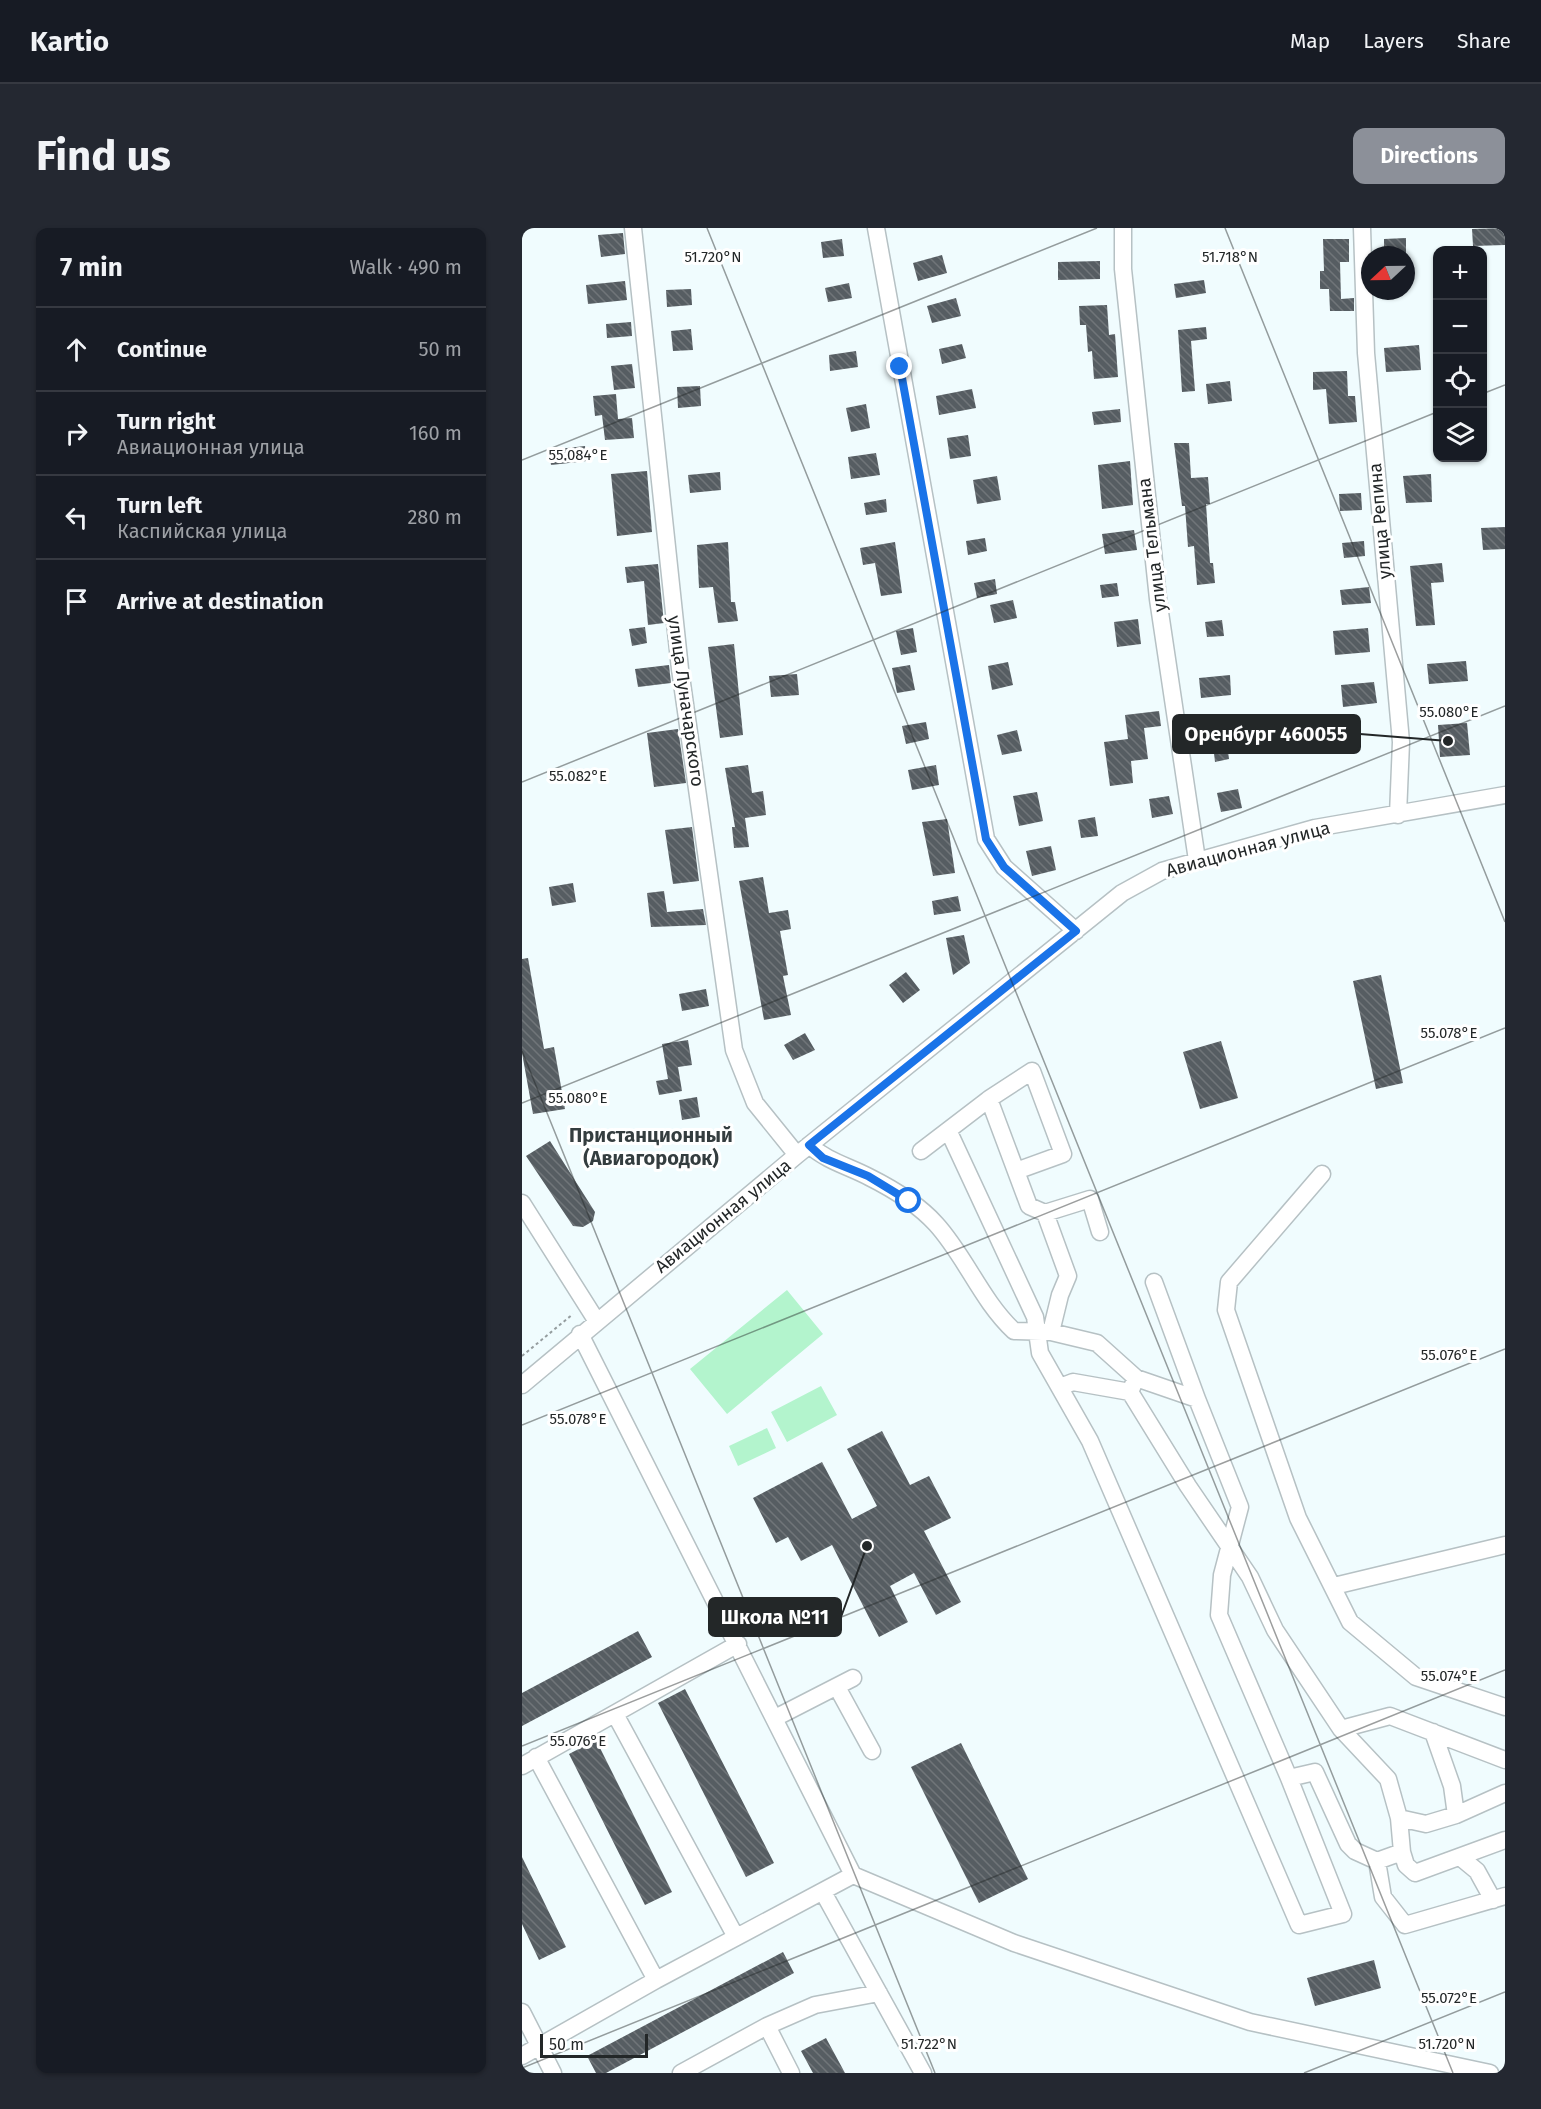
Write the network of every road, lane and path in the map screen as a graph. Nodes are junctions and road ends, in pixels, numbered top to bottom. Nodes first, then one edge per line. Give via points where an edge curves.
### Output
1 (633, 228) edge
2 (876, 228) edge
3 (1123, 228) edge
4 (1362, 228) edge
5 (1505, 795) edge
6 (1398, 814) junction
7 (1197, 860) junction
8 (1076, 931) junction
9 (989, 1099) junction
10 (949, 1132) junction
11 (803, 1150) junction
12 (921, 1151) dead end
13 (1016, 1171) junction
14 (1322, 1174) dead end
15 (522, 1203) edge
16 (1045, 1213) junction
17 (1100, 1232) dead end
18 (1154, 1282) dead end
19 (585, 1304) junction
20 (596, 1320) junction
21 (1044, 1332) junction
22 (580, 1334) junction
23 (522, 1356) edge
24 (522, 1385) edge
25 (1133, 1385) junction
26 (1060, 1387) junction
27 (1197, 1399) junction
28 (1505, 1545) edge
29 (1229, 1546) junction
30 (1334, 1586) junction
31 (738, 1644) junction
32 (853, 1678) dead end
33 (837, 1687) junction
34 (1505, 1707) edge
35 (615, 1714) junction
36 (775, 1718) junction
37 (1341, 1729) junction
38 (1433, 1732) junction
39 (872, 1751) dead end
40 (1505, 1760) edge
41 (529, 1762) edge
42 (1289, 1778) junction
43 (1505, 1793) edge
44 (1456, 1815) junction
45 (1399, 1818) junction
46 (1505, 1840) edge
47 (1402, 1852) junction
48 (1460, 1857) junction
49 (1377, 1861) junction
50 (854, 1875) junction
51 (823, 1892) junction
52 (1499, 1898) edge
53 (736, 1937) junction
54 (656, 1980) junction
55 (879, 1993) junction
56 (522, 2012) edge
57 (767, 2026) junction
58 (539, 2047) junction
59 (522, 2056) edge
60 (553, 2073) edge
61 (681, 2073) edge
62 (792, 2073) edge
63 (922, 2073) edge
64 (1490, 2073) edge

1 - 11 street, улица Луначарского via 680,669 734,1050 755,1103
2 - 8 street via 986,839 1004,867
3 - 7 street, улица Тельмана via 1124,280 1158,599
4 - 6 street, улица Репина via 1366,353 1401,742
5 - 6 street, Авиационная улица
6 - 7 street, Авиационная улица via 1315,828
7 - 8 street, Авиационная улица via 1162,871 1122,893
8 - 11 street, Авиационная улица
9 - 10 street
9 - 13 street
9 - 13 street via 1032,1071 1063,1154
10 - 12 street
10 - 21 street
11 - 20 street, Авиационная улица
11 - 21 street, улица Луначарского via 868,1176 909,1201 936,1225 999,1316 1014,1331
13 - 16 street via 1029,1206
14 - 30 street via 1229,1282 1226,1310 1298,1518
15 - 19 street
16 - 17 street via 1090,1199
16 - 21 street via 1068,1276
18 - 27 street
19 - 20 street
19 - 23 path
20 - 22 street, Авиационная улица
21 - 25 street, улица Луначарского via 1097,1343
21 - 26 street via 1041,1353
22 - 24 street, Авиационная улица
22 - 31 street
25 - 26 street via 1073,1382
25 - 27 street
25 - 29 street
26 - 42 street via 1095,1452 1299,1925 1343,1914
27 - 29 street via 1240,1508
28 - 30 street
29 - 37 street via 1250,1577 1275,1630
29 - 42 street via 1219,1615
30 - 34 street via 1350,1622 1416,1677
31 - 35 street
31 - 36 street
32 - 33 street
33 - 36 street
33 - 39 street
35 - 41 street
35 - 53 street
36 - 50 street
37 - 38 street via 1390,1716
37 - 45 street via 1389,1779
38 - 40 street
38 - 44 street via 1452,1786
41 - 54 street
42 - 49 street via 1315,1772 1348,1844
43 - 44 street
44 - 45 street via 1426,1824
45 - 47 street
46 - 48 street
47 - 48 street via 1406,1865 1415,1873
47 - 49 street
48 - 52 street
49 - 52 street via 1383,1897 1405,1925
50 - 51 street
50 - 64 street via 1014,1942 1250,2022
51 - 53 street
51 - 55 street
53 - 54 street
54 - 58 street
55 - 57 street via 815,2005
55 - 63 street
56 - 58 street
57 - 61 street
57 - 62 street
58 - 59 street
58 - 60 street

